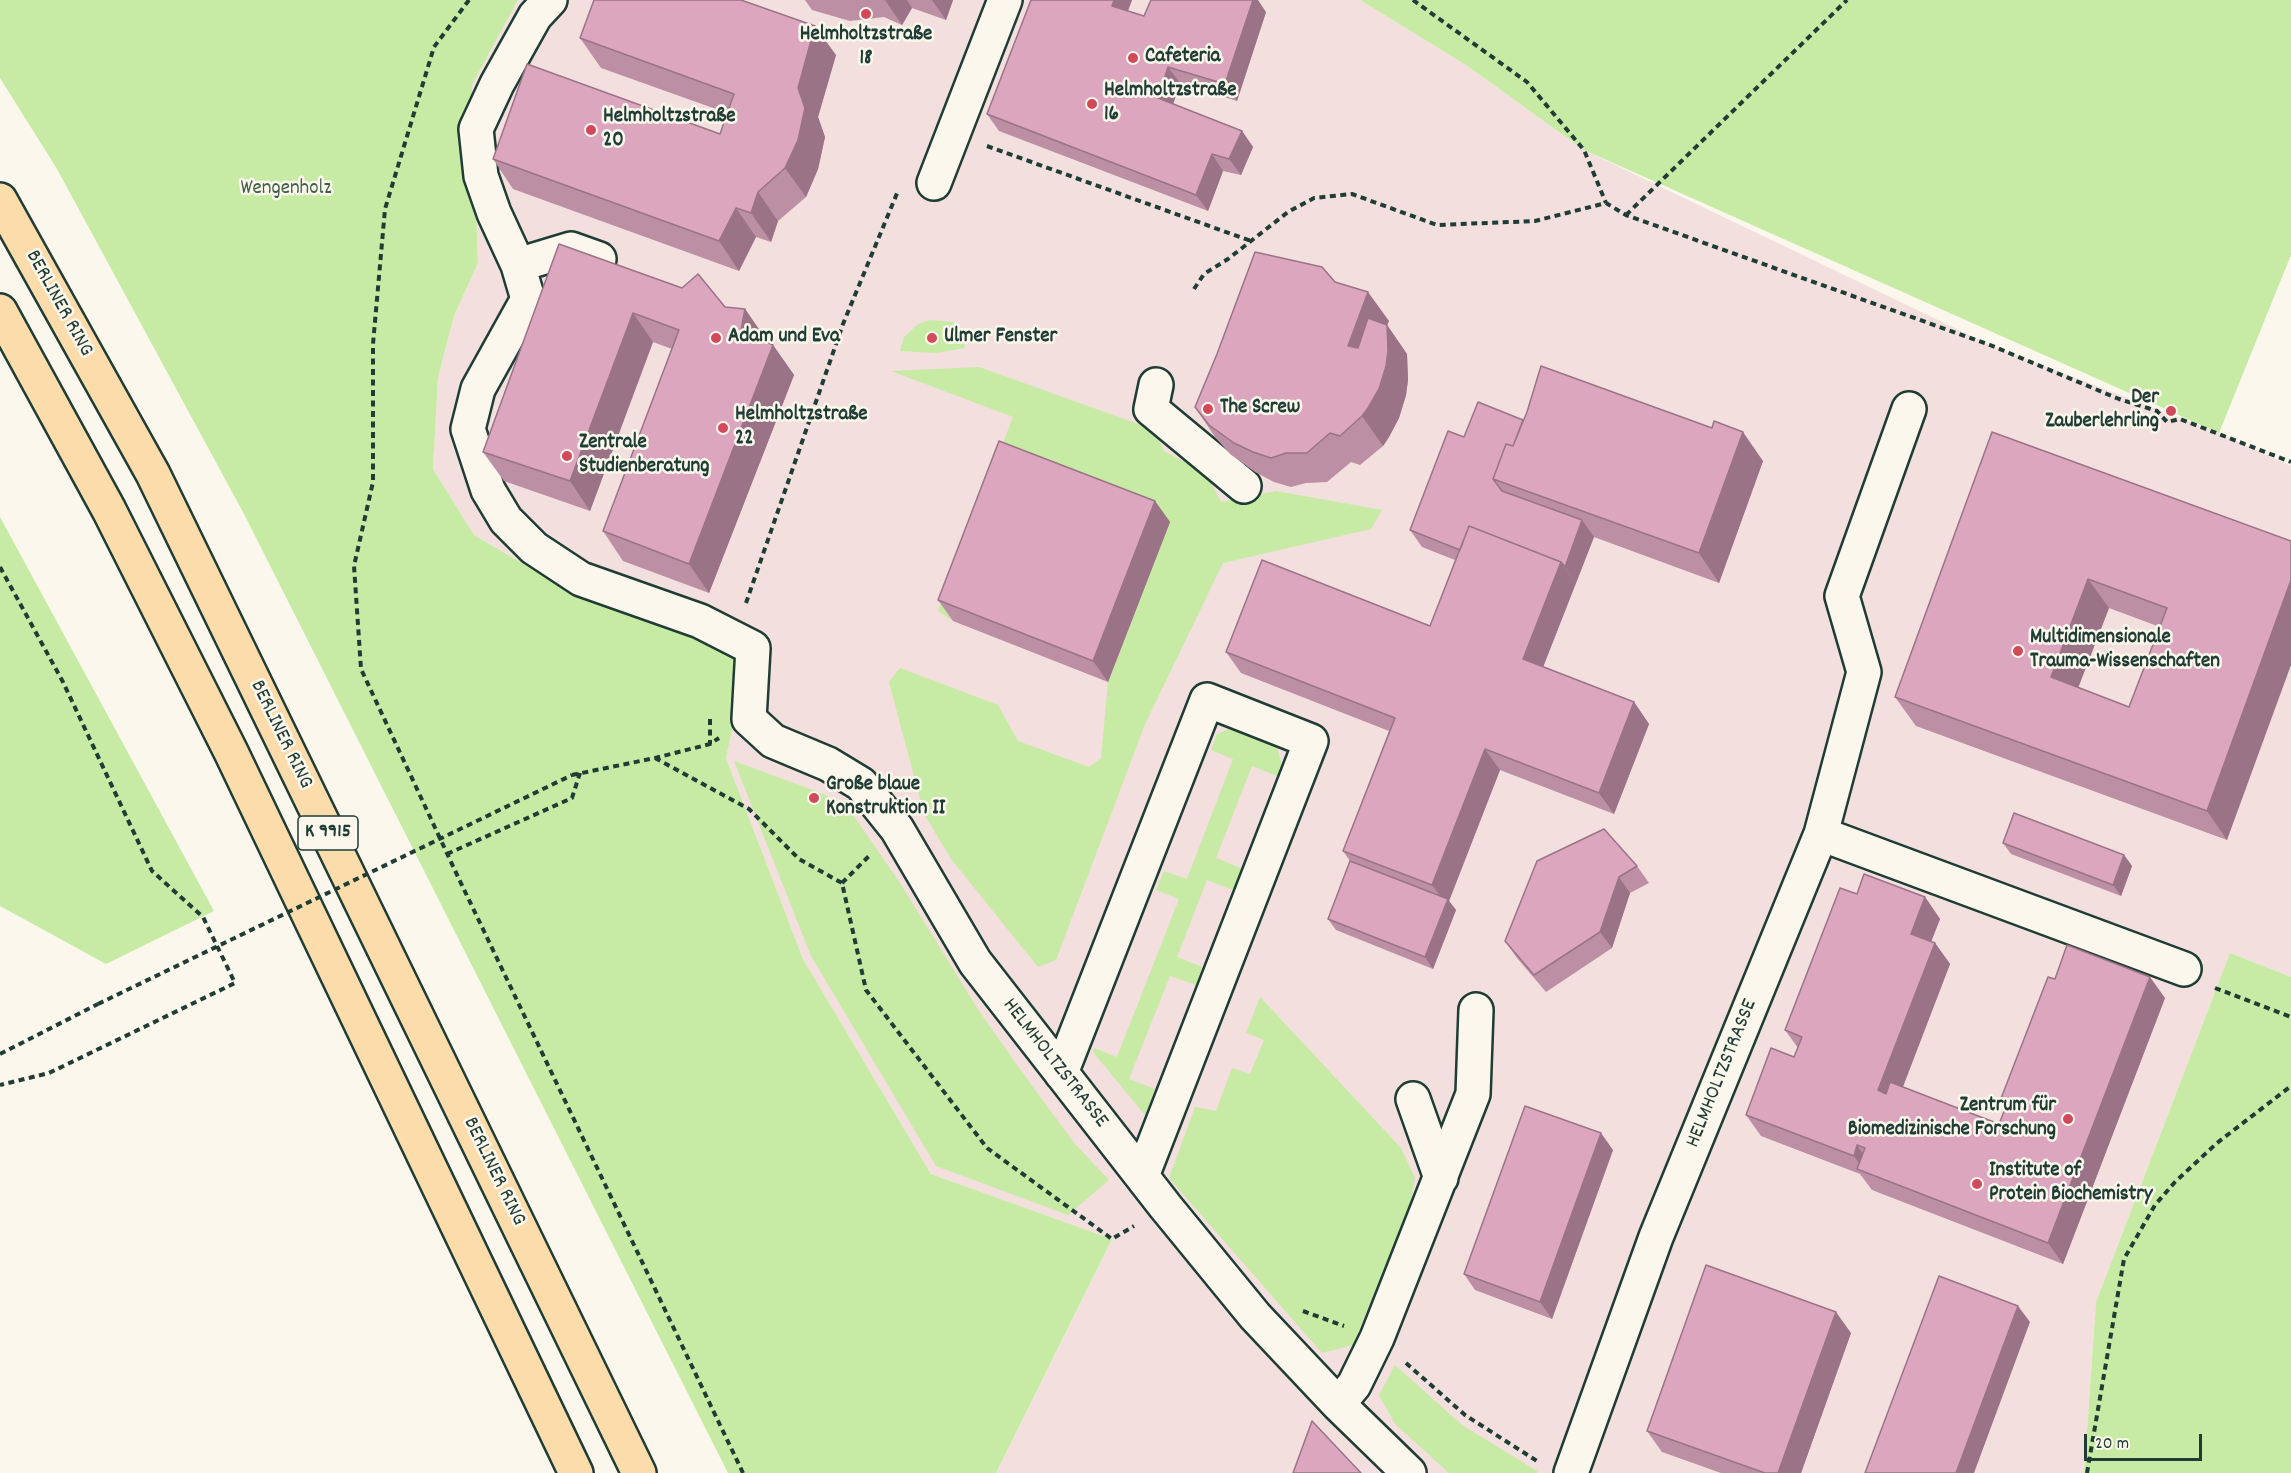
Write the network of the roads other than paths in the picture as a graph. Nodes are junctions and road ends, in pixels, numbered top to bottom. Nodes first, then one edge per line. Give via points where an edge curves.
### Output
1 (550, 0) edge
2 (1005, 0) edge
3 (927, 174) road end
4 (0, 200) edge
5 (518, 265) junction
6 (622, 267) edge
7 (0, 311) edge
8 (1156, 385) dead end
9 (1909, 409) dead end
10 (1244, 486) edge
11 (1821, 834) junction
12 (2196, 977) road end
13 (1476, 1010) dead end
14 (1061, 1073) junction
15 (1413, 1099) dead end
16 (1142, 1176) junction
17 (1441, 1178) junction
18 (1338, 1404) junction
19 (1558, 1469) edge
20 (576, 1473) edge
21 (639, 1473) edge
22 (1409, 1473) edge

1 - 5 street via 535,16 476,129 481,176
2 - 3 street
4 - 21 highway, BERLINER RING / K 9915 via 153,474
5 - 6 street via 572,249
5 - 14 street, HELMHOLTZSTRASSE via 528,299 478,389 468,429 488,490 506,520 534,548 581,579 700,621 743,643 749,719 773,741 828,764 861,784 897,829 975,962
7 - 20 highway, K 9915 via 109,510 231,752
8 - 10 street via 1151,409
9 - 11 street, HELMHOLTZSTRASSE via 1842,596 1864,672
11 - 12 street
11 - 19 street, HELMHOLTZSTRASSE
13 - 17 street via 1473,1094
14 - 16 street, HELMHOLTZSTRASSE
14 - 16 street via 1207,700 1311,741
15 - 17 street
16 - 18 street, HELMHOLTZSTRASSE via 1255,1316
17 - 18 street via 1377,1338 1354,1385
18 - 22 street, HELMHOLTZSTRASSE

